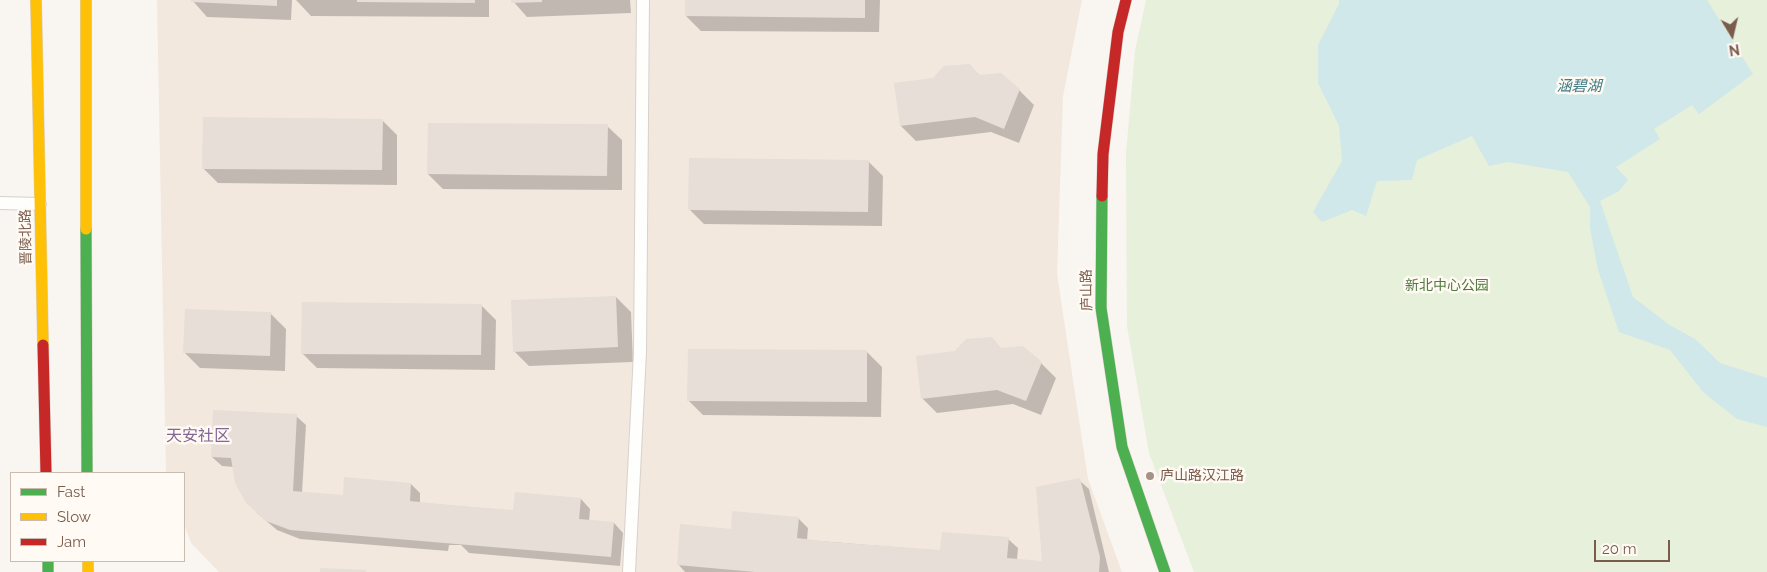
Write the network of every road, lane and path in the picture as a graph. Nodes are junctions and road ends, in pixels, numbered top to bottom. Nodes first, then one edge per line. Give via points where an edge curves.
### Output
1 (36, 0) edge
2 (86, 0) edge
3 (643, 0) edge
4 (1126, 0) edge
5 (0, 203) edge
6 (40, 204) junction
7 (46, 472) edge
8 (87, 472) edge
9 (629, 572) edge
10 (1165, 572) edge

1 - 6 main road, 晋陵北路
2 - 8 main road
3 - 9 lane via 640,352
4 - 10 main road, 庐山路 via 1118,32 1103,154 1100,308 1122,447
5 - 6 lane
6 - 7 main road, 晋陵北路

